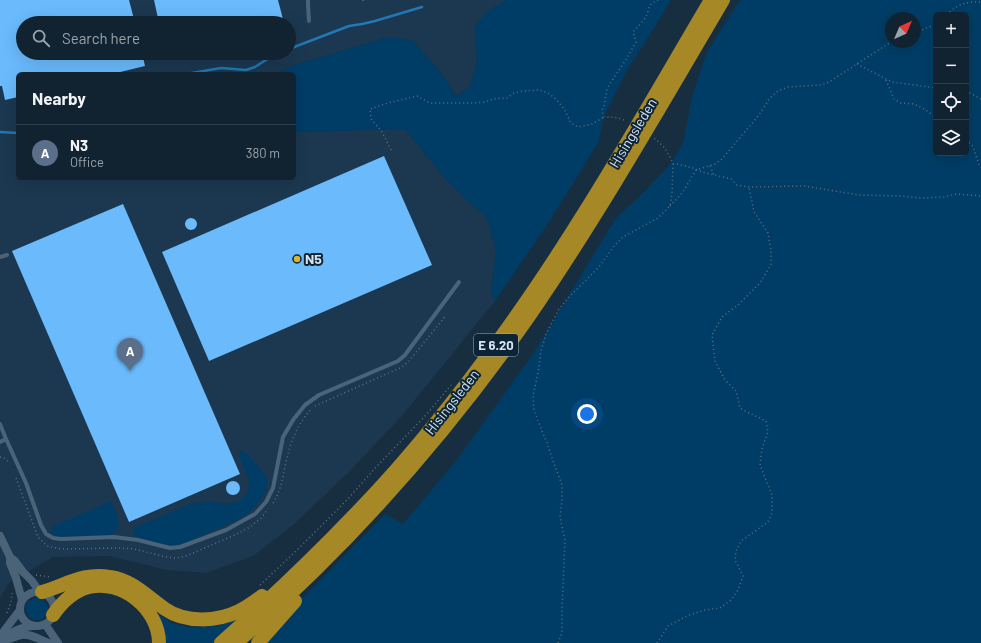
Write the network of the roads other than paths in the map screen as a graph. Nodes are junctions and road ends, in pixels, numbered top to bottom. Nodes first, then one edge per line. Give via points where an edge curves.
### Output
1 (308, 0) edge
2 (711, 0) edge
3 (723, 0) edge
4 (309, 21) dead end
5 (7, 255) dead end
6 (0, 258) edge
7 (459, 282) dead end
8 (0, 424) edge
9 (6, 440) junction
10 (0, 442) edge
11 (363, 521) junction
12 (0, 536) edge
13 (10, 557) junction
14 (304, 566) junction
15 (41, 592) junction
16 (22, 600) junction
17 (20, 610) junction
18 (49, 620) junction
19 (34, 626) junction
20 (0, 641) edge
21 (48, 643) edge
22 (58, 643) edge
23 (160, 643) edge
24 (221, 643) edge
25 (236, 643) edge
26 (258, 643) edge

1 - 4 lane
2 - 14 highway, Hisingsleden / E 6.20 via 598,191 501,338 399,466
3 - 11 highway, Hisingsleden / E 6.20 via 576,246 528,317 453,418
5 - 6 lane
7 - 9 lane via 398,362 319,395 305,405 283,437 273,488 266,502 255,514 226,530 180,547 170,548 114,537 61,540 46,534
8 - 9 lane
9 - 10 lane
11 - 25 highway, Hisingsleden / E 6.20 via 287,597
11 - 26 highway via 363,531
12 - 13 street
13 - 15 street
13 - 16 street
14 - 15 highway via 295,566 247,607 231,614 205,619 187,618 171,613 133,585 101,575 83,577
14 - 24 highway, Hisingsleden / E 6.20
15 - 16 street via 31,592
15 - 18 street via 53,601 54,608
16 - 17 street
17 - 19 street via 24,620
17 - 20 street via 4,631
18 - 19 street
18 - 22 street
18 - 23 highway via 65,600 75,593 88,587 102,585 116,588 141,603 153,620
19 - 20 street via 23,627
20 - 21 street via 23,634

